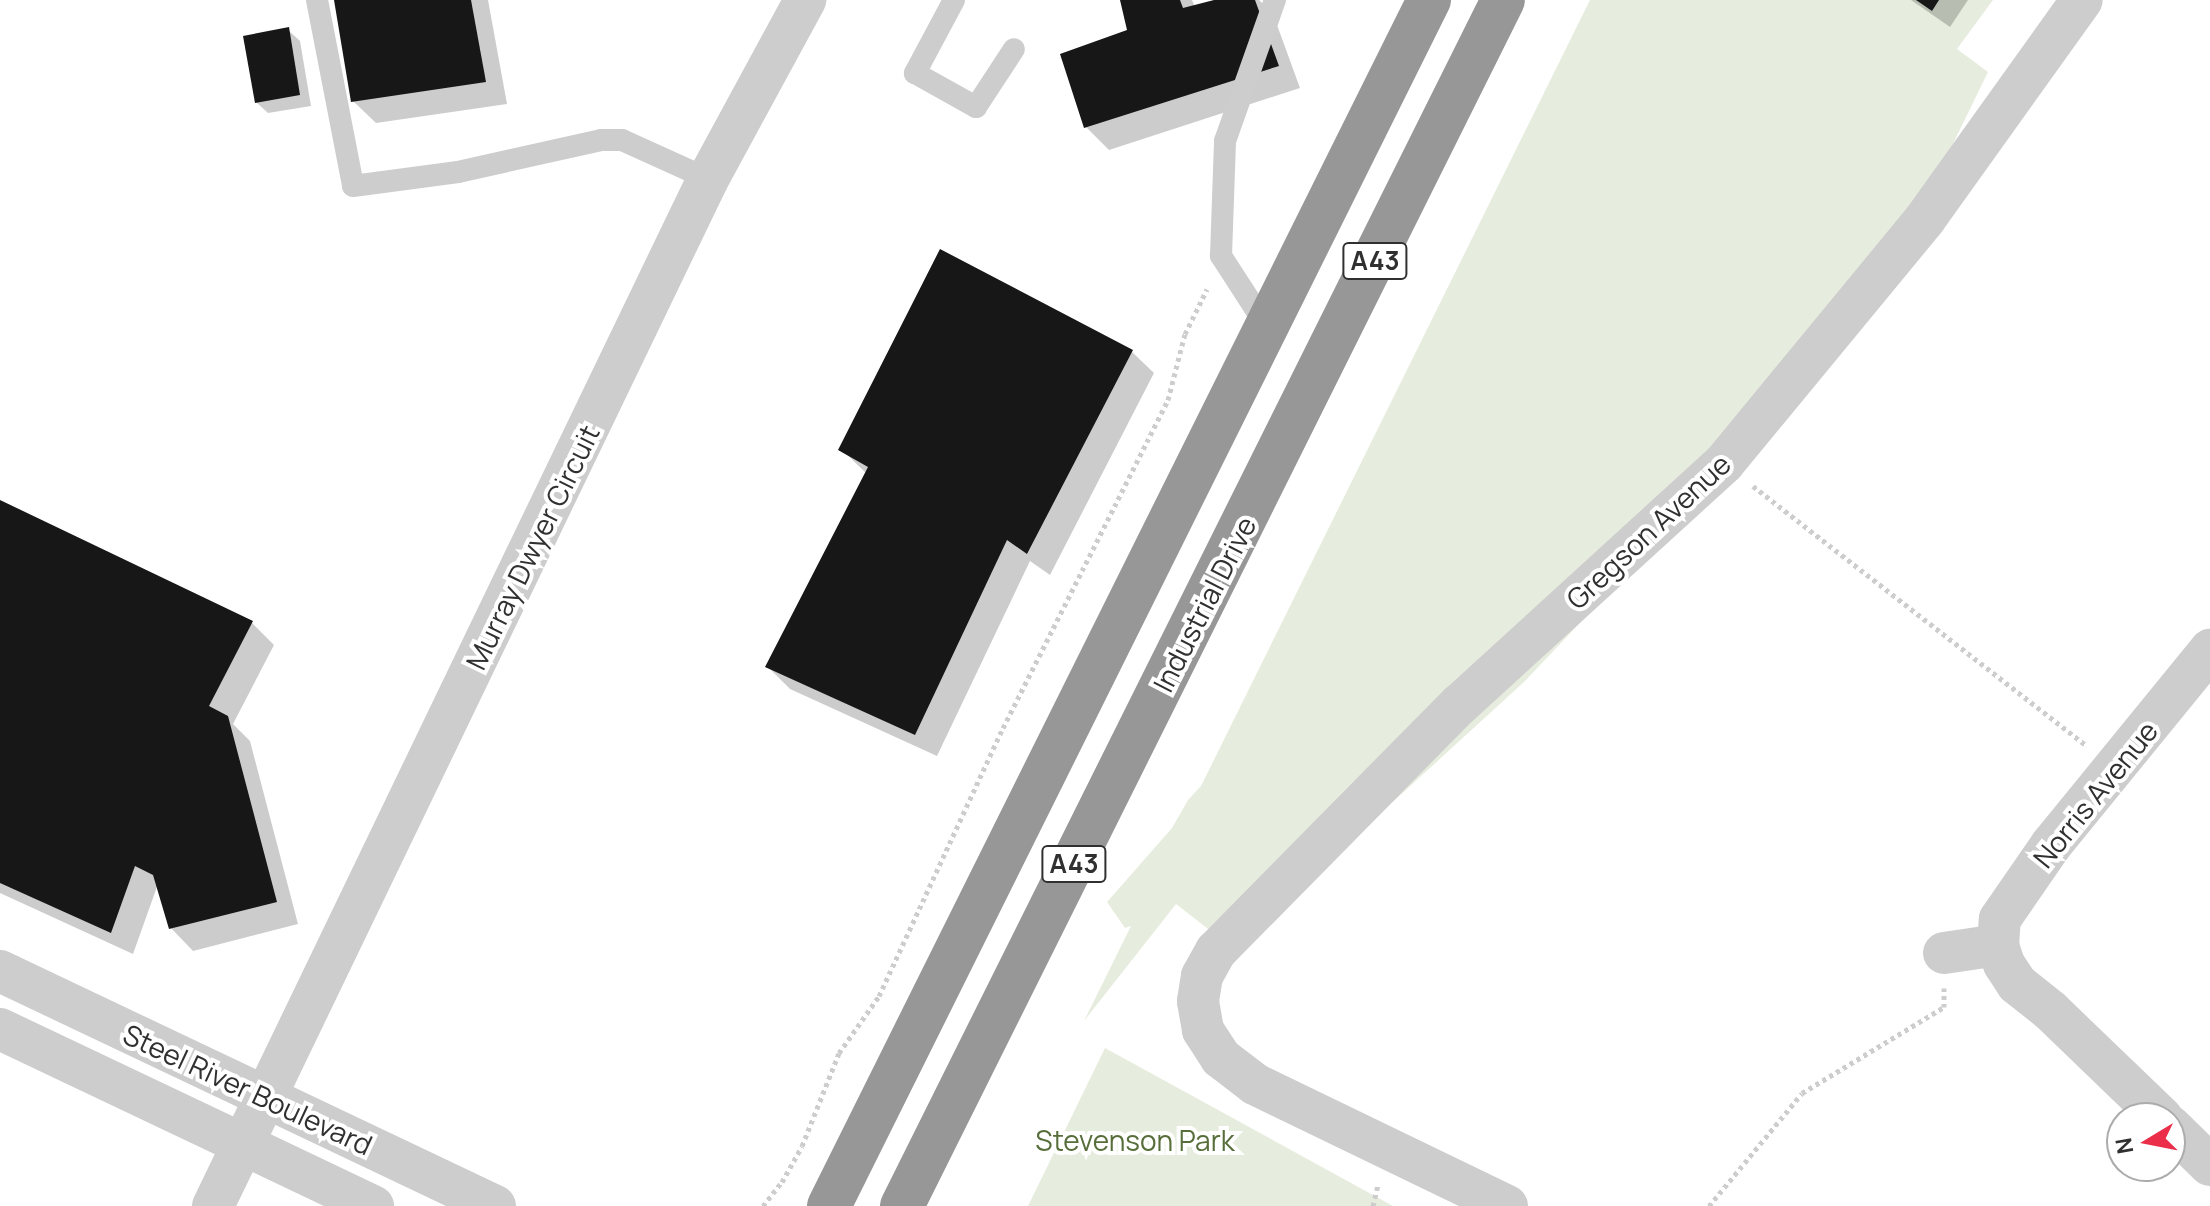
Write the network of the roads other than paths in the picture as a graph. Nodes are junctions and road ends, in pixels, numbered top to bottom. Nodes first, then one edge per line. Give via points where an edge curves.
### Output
1 (317, 0) edge
2 (805, 0) edge
3 (954, 0) edge
4 (1275, 0) edge
5 (1429, 0) edge
6 (1503, 0) edge
7 (2082, 0) edge
8 (1014, 49) dead end
9 (708, 179) junction
10 (1267, 327) junction
11 (2210, 650) edge
12 (1998, 945) junction
13 (1944, 953) road end
14 (0, 971) edge
15 (0, 1029) edge
16 (268, 1098) junction
17 (2145, 1102) edge
18 (2186, 1142) edge
19 (244, 1144) junction
20 (851, 1163) junction
21 (2210, 1165) edge
22 (213, 1206) edge
23 (373, 1206) edge
24 (495, 1206) edge
25 (820, 1206) edge
26 (829, 1206) edge
27 (902, 1206) edge
28 (1507, 1206) edge

1 - 9 lane via 353,186 458,172 601,140 622,140
2 - 9 street, Murray Dwyer Circuit
3 - 8 lane via 915,73 976,107
4 - 10 lane via 1225,141 1221,256
5 - 10 highway, A43
6 - 27 highway, Industrial Drive / A43
7 - 28 street, Gregson Avenue via 1925,219 1724,463 1459,705 1216,951 1202,976 1198,1001 1203,1030 1221,1058 1255,1084
9 - 16 street, Murray Dwyer Circuit
10 - 20 highway, A43
11 - 12 street, Norris Avenue via 2013,897 2000,919
12 - 13 street
12 - 17 street via 2017,984
14 - 16 street, Steel River Boulevard
15 - 19 street, Steel River Boulevard
16 - 19 street, Murray Dwyer Circuit
16 - 24 street, Steel River Boulevard
18 - 21 street
19 - 22 street, Murray Dwyer Circuit
19 - 23 street, Steel River Boulevard
20 - 25 highway
20 - 26 highway, A43

